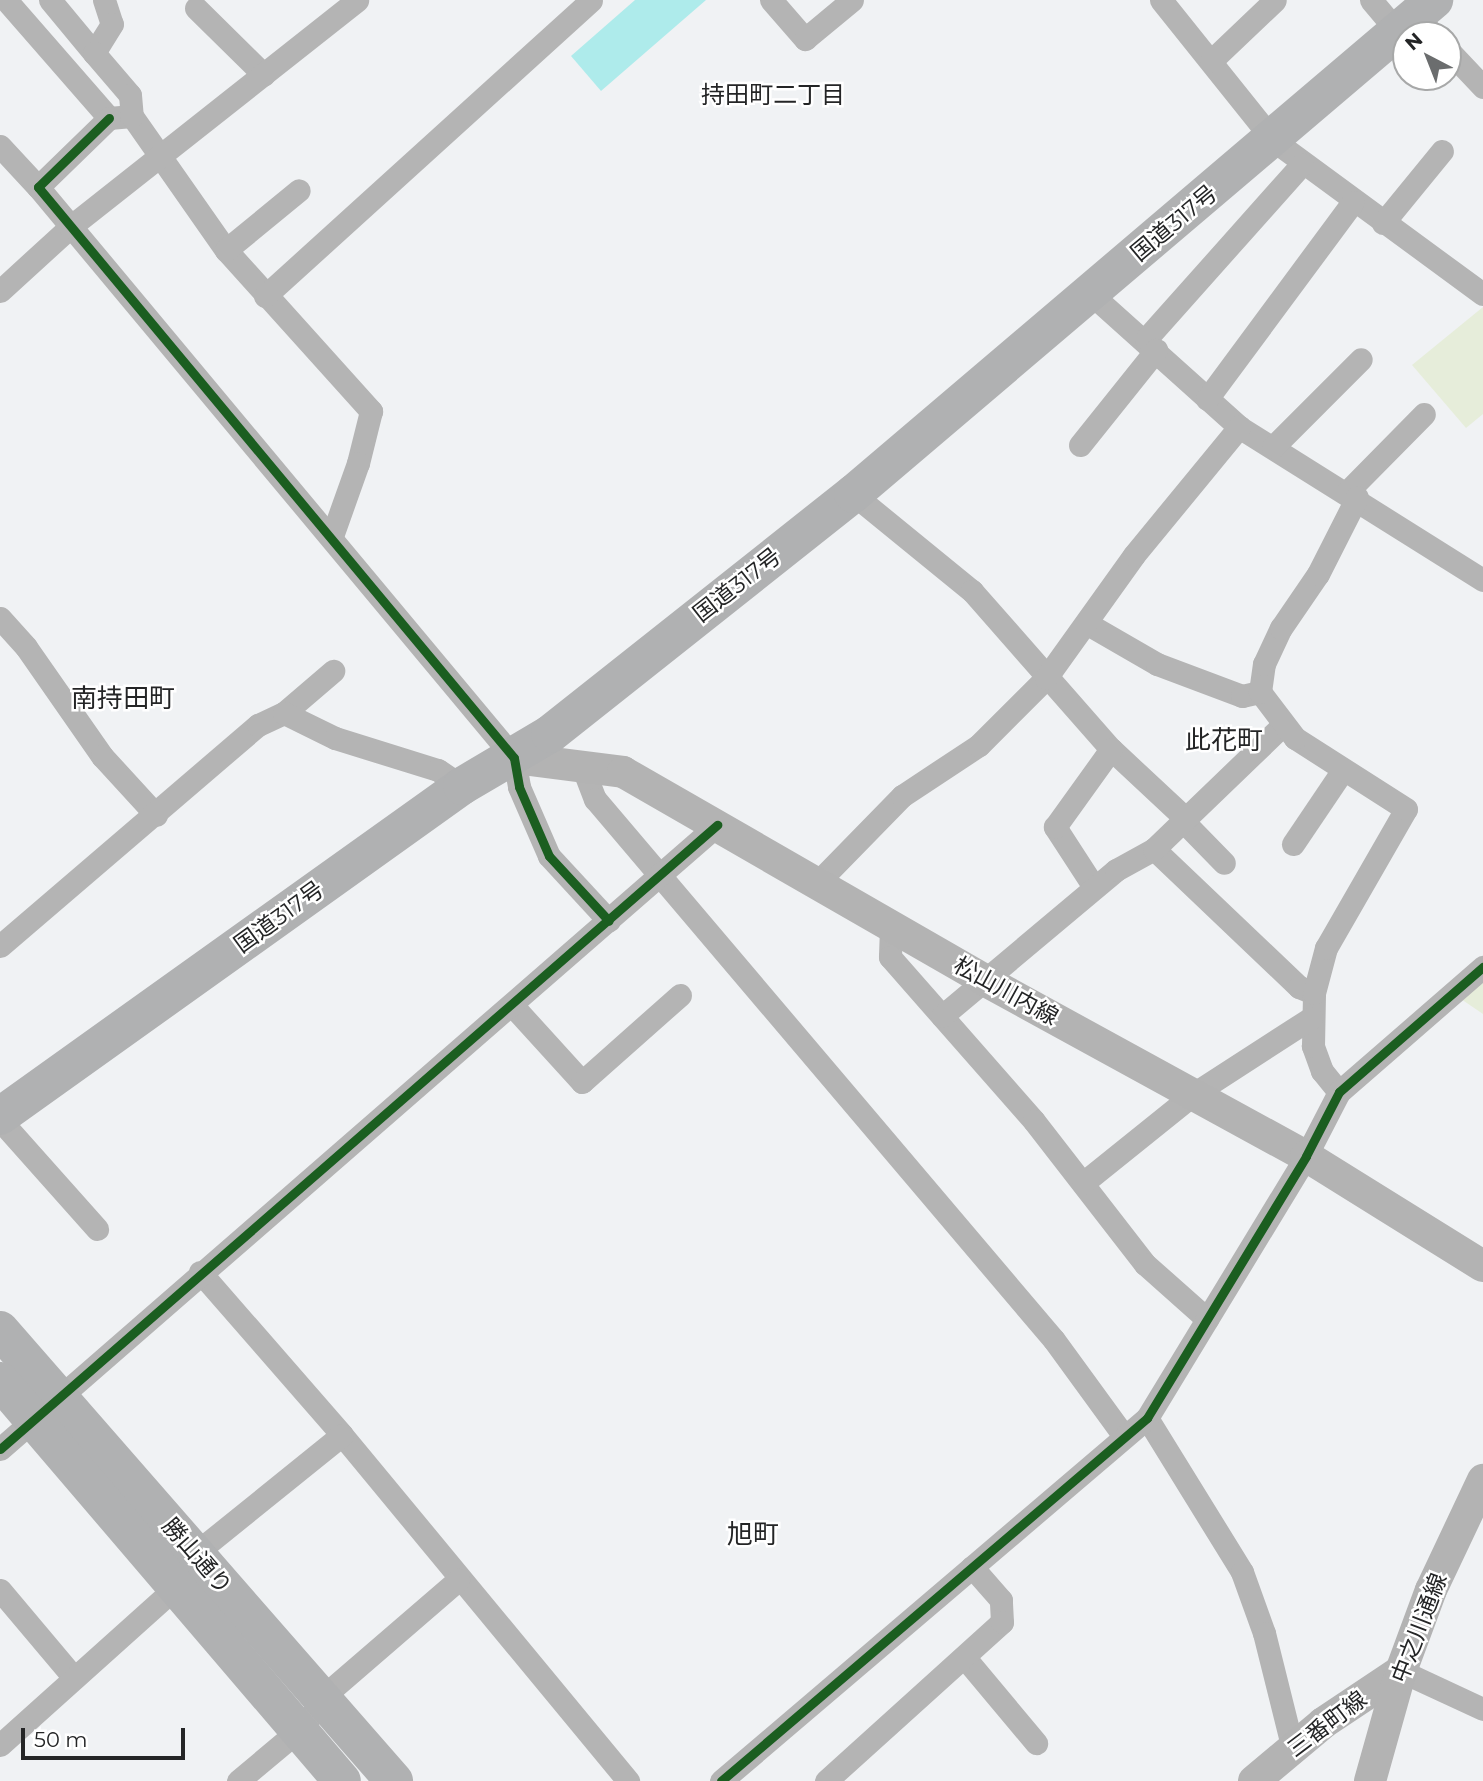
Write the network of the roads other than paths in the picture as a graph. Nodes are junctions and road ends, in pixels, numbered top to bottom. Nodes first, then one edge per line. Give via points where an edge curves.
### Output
1 (6, 0) edge
2 (50, 0) edge
3 (104, 0) edge
4 (357, 0) edge
5 (591, 0) edge
6 (771, 0) edge
7 (852, 0) edge
8 (1161, 0) edge
9 (1275, 0) edge
10 (1371, 0) edge
11 (196, 8) dead end
12 (1420, 20) edge
13 (94, 53) junction
14 (1212, 61) junction
15 (1462, 65) edge
16 (264, 75) junction
17 (1483, 87) edge
18 (121, 117) junction
19 (1273, 140) junction
20 (0, 146) edge
21 (1442, 151) dead end
22 (162, 155) junction
23 (1302, 164) junction
24 (38, 187) junction
25 (299, 190) dead end
26 (1353, 201) junction
27 (1383, 223) junction
28 (70, 227) junction
29 (226, 250) junction
30 (0, 291) edge
31 (1091, 293) junction
32 (1483, 294) edge
33 (265, 296) junction
34 (1151, 345) junction
35 (1361, 359) dead end
36 (1207, 399) junction
37 (1424, 414) dead end
38 (1239, 427) junction
39 (1080, 445) dead end
40 (1273, 447) junction
41 (1352, 494) junction
42 (853, 495) junction
43 (331, 536) junction
44 (1483, 580) edge
45 (0, 618) edge
46 (1086, 623) junction
47 (333, 671) dead end
48 (1046, 678) junction
49 (1260, 692) junction
50 (284, 713) junction
51 (1282, 726) junction
52 (1111, 749) junction
53 (514, 758) junction
54 (581, 763) junction
55 (1343, 770) junction
56 (462, 786) junction
57 (156, 815) junction
58 (1185, 820) junction
59 (717, 825) junction
60 (1293, 844) dead end
61 (1154, 849) junction
62 (1224, 863) dead end
63 (660, 877) junction
64 (817, 883) junction
65 (1094, 887) junction
66 (609, 921) junction
67 (891, 927) junction
68 (0, 946) edge
69 (1483, 967) edge
70 (984, 980) junction
71 (1314, 993) junction
72 (680, 995) dead end
73 (512, 1005) junction
74 (942, 1016) junction
75 (1311, 1017) junction
76 (1339, 1092) junction
77 (1195, 1093) junction
78 (0, 1118) edge
79 (1306, 1156) junction
80 (1083, 1183) junction
81 (97, 1228) dead end
82 (1483, 1266) edge
83 (200, 1272) junction
84 (1207, 1320) junction
85 (0, 1330) edge
86 (0, 1381) edge
87 (47, 1409) junction
88 (1147, 1418) junction
89 (342, 1434) junction
90 (1124, 1436) junction
91 (0, 1449) edge
92 (1483, 1480) edge
93 (199, 1559) junction
94 (972, 1567) junction
95 (458, 1580) junction
96 (175, 1588) junction
97 (0, 1590) edge
98 (965, 1658) junction
99 (1401, 1671) junction
100 (74, 1678) junction
101 (323, 1699) junction
102 (1480, 1699) edge
103 (299, 1730) junction
104 (1036, 1743) dead end
105 (0, 1745) edge
106 (1293, 1749) junction
107 (238, 1781) edge
108 (342, 1781) edge
109 (394, 1781) edge
110 (628, 1781) edge
111 (721, 1781) edge
112 (826, 1781) edge
113 (1254, 1781) edge
114 (1370, 1781) edge

1 - 18 street
2 - 13 street
3 - 13 street via 112,24
4 - 16 street
5 - 33 street
6 - 7 street via 805,39
8 - 14 street
9 - 14 street
10 - 12 street
11 - 16 street
12 - 19 highway, 国道317号
13 - 18 street via 130,95
14 - 19 street
15 - 17 street
16 - 22 street
18 - 22 street
18 - 24 street
19 - 23 street
19 - 31 highway, 国道317号
20 - 24 street
21 - 27 street
22 - 28 street
22 - 29 street
23 - 26 street
23 - 34 street
24 - 28 street
25 - 29 street
26 - 27 street
26 - 36 street
27 - 32 street
28 - 30 street
28 - 43 street
29 - 33 street
31 - 34 street
31 - 42 highway, 国道317号
33 - 43 street via 371,411
34 - 36 street
34 - 39 street
35 - 40 street
36 - 38 street
37 - 41 street
38 - 40 street
38 - 46 street via 1134,555
40 - 41 street
41 - 44 street
41 - 49 street via 1318,574 1280,628 1264,664
42 - 48 street via 972,591
42 - 53 highway, 国道317号
43 - 53 street
45 - 57 street via 26,647 102,756
46 - 48 street
46 - 49 street via 1157,664 1242,696
47 - 50 street
48 - 52 street
48 - 64 street via 979,744 902,796
49 - 51 street
50 - 56 street via 335,738 438,770
50 - 57 street via 258,724
51 - 55 street
51 - 58 street
52 - 58 street
52 - 65 street via 1055,827
53 - 54 main road, 松山川内線
53 - 56 highway, 国道317号
53 - 66 street via 519,787 549,856
54 - 59 main road, 松山川内線 via 623,772
54 - 63 street via 595,799
55 - 60 street
55 - 71 street via 1406,809 1326,948
56 - 78 highway, 国道317号
57 - 68 street
58 - 61 street
58 - 62 street
59 - 63 street
59 - 64 main road, 松山川内線
61 - 65 street
61 - 71 street via 1299,987
63 - 66 street
63 - 90 street via 1054,1340
64 - 67 main road, 松山川内線
65 - 70 street
66 - 73 street
67 - 70 main road, 松山川内線
67 - 74 street via 890,957
69 - 76 street
70 - 74 street
70 - 77 main road, 松山川内線
71 - 75 street
72 - 73 street via 582,1082
73 - 83 street
74 - 80 street
75 - 76 street via 1313,1046 1322,1071
75 - 77 street
76 - 79 street
77 - 79 main road, 松山川内線
77 - 80 street
78 - 81 street
79 - 82 main road, 松山川内線
79 - 84 street
80 - 84 street via 1164,1285
83 - 87 street
83 - 89 street
84 - 88 street
85 - 87 highway, 勝山通り
86 - 87 highway, 勝山通り
87 - 91 street
87 - 93 highway, 勝山通り
87 - 96 highway, 勝山通り
88 - 90 street
88 - 106 street via 1242,1572 1264,1633
89 - 93 street via 208,1543
89 - 95 street
90 - 94 street
92 - 99 main road, 中之川通線 via 1431,1590
93 - 96 street
93 - 101 highway, 勝山通り
94 - 98 street via 1001,1600 1002,1622
94 - 111 street
95 - 101 street
95 - 110 street
96 - 100 street
96 - 103 highway, 勝山通り
97 - 100 street
98 - 104 street
98 - 112 street
99 - 102 street
99 - 106 main road, 三番町線
99 - 114 main road, 中之川通線
100 - 105 street
101 - 103 street
101 - 109 highway, 勝山通り
103 - 107 street
103 - 108 highway, 勝山通り
106 - 113 main road, 三番町線

